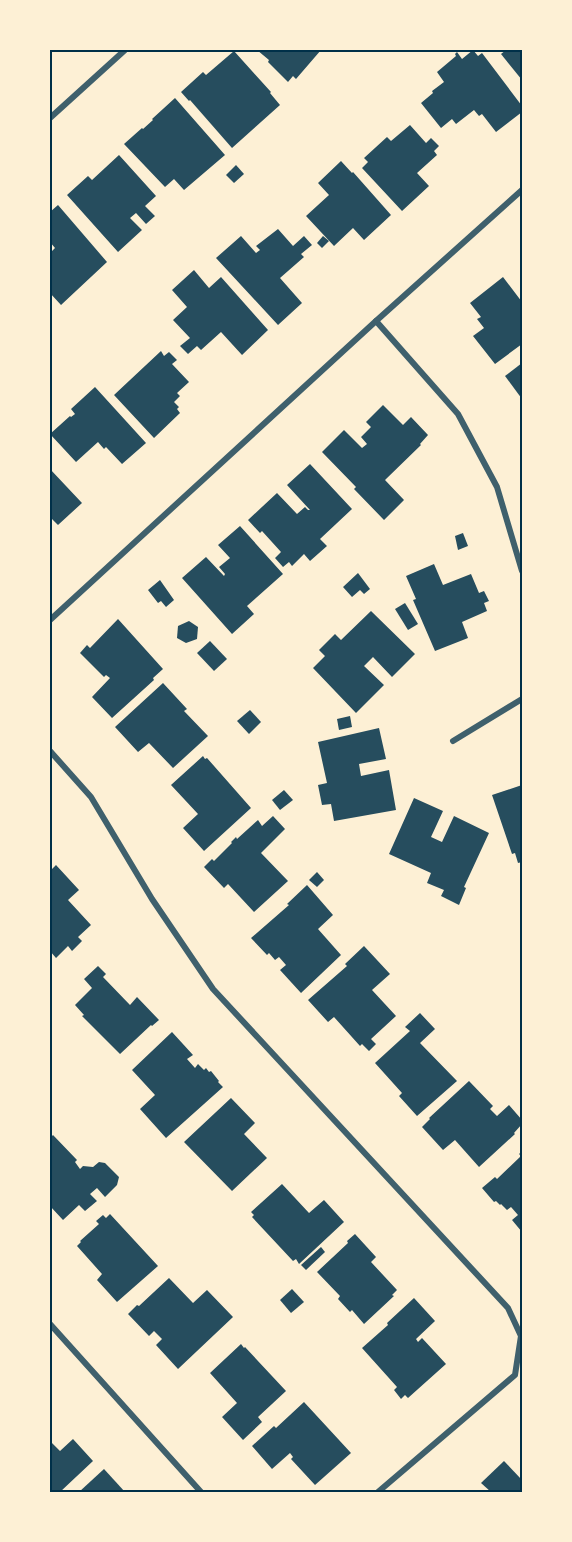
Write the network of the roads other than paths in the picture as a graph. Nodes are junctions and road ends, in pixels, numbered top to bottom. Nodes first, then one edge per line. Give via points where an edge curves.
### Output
1 (125, 50) edge
2 (50, 118) edge
3 (522, 190) edge
4 (376, 321) junction
5 (522, 571) edge
6 (50, 620) edge
7 (522, 699) edge
8 (453, 741) dead end
9 (50, 751) edge
10 (50, 1324) edge
11 (201, 1492) edge
12 (378, 1492) edge

1 - 2 street
3 - 4 street
4 - 5 street via 458,414 497,487
4 - 6 street
7 - 8 street
9 - 12 street via 90,797 213,989 508,1308 521,1336 514,1375
10 - 11 street

